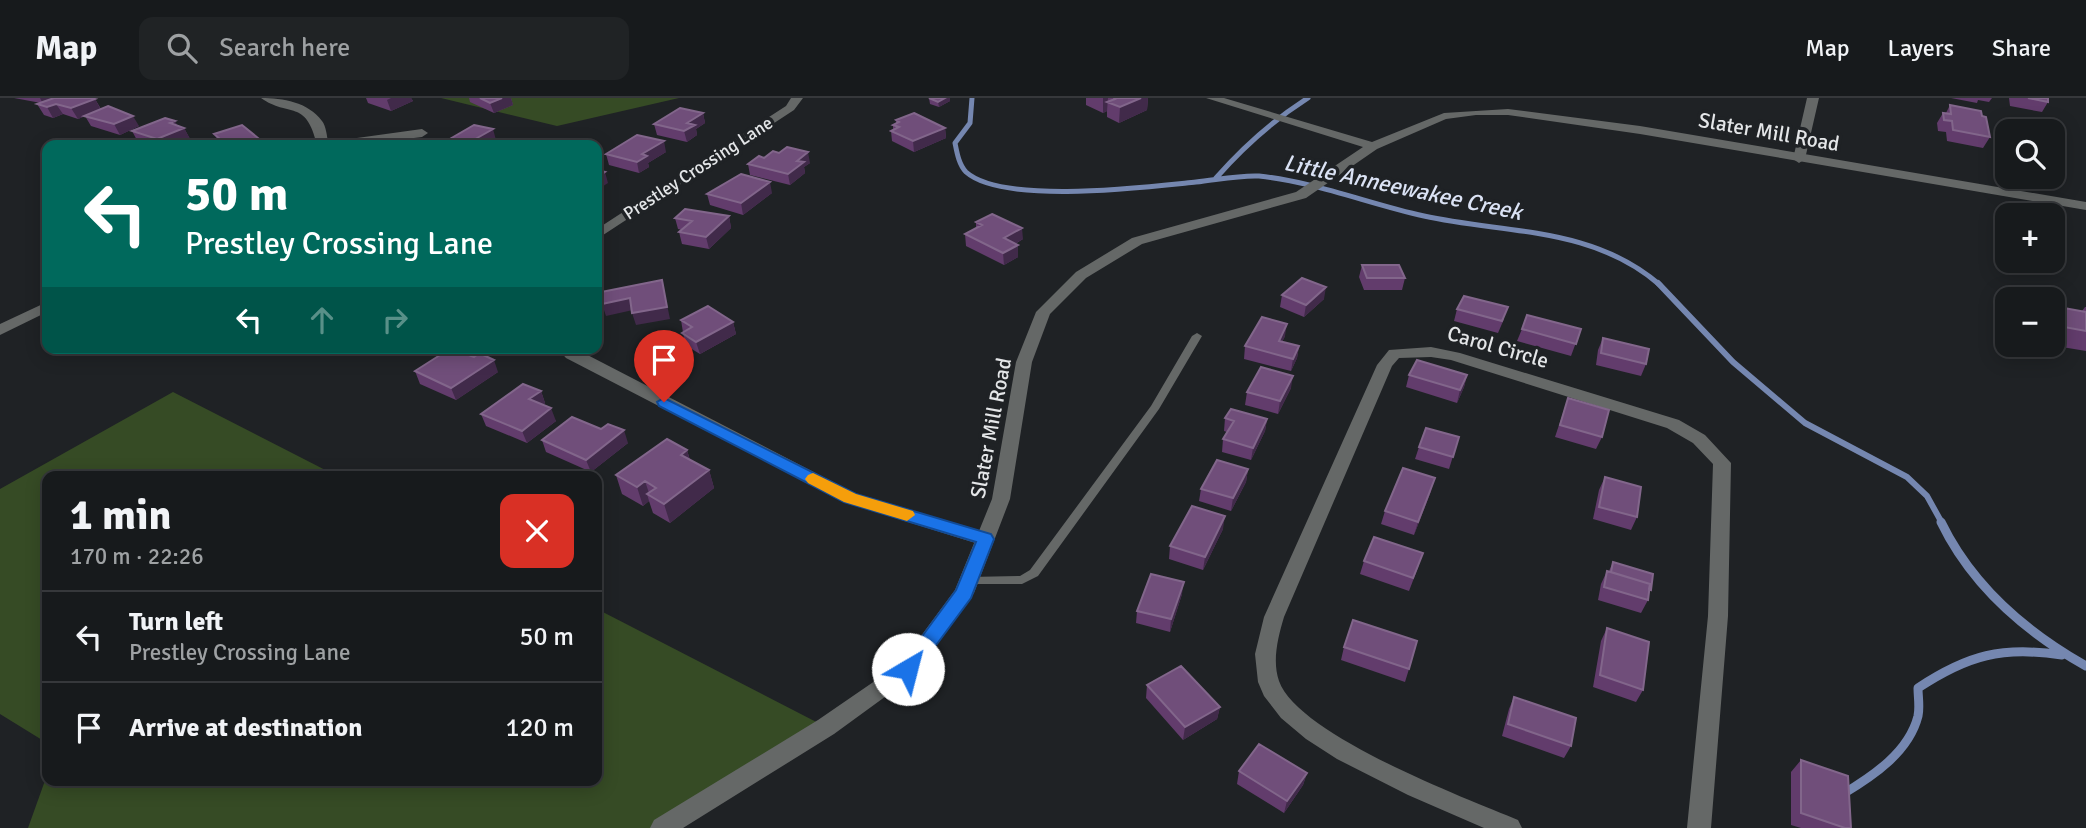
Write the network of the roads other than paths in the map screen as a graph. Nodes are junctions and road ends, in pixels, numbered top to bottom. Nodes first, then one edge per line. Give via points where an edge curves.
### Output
1 (267, 98) edge
2 (797, 98) edge
3 (1212, 98) edge
4 (1813, 98) edge
5 (422, 133) dead end
6 (322, 140) edge
7 (370, 140) edge
8 (1373, 146) junction
9 (1799, 159) junction
10 (2086, 206) edge
11 (602, 232) edge
12 (42, 309) edge
13 (0, 330) edge
14 (1197, 336) dead end
15 (571, 354) edge
16 (985, 539) junction
17 (969, 582) junction
18 (662, 828) edge
19 (1510, 828) edge
20 (1699, 828) edge

1 - 6 street via 296,106 318,123
2 - 11 street, Prestley Crossing Lane via 790,108
3 - 8 street
4 - 9 street
5 - 7 street
8 - 9 street, Slater Mill Road via 1444,116 1508,113 1640,130
8 - 16 street, Slater Mill Road via 1301,195 1137,241 1081,275 1043,312 1024,362 1001,499
9 - 10 street, Slater Mill Road
12 - 13 street
14 - 17 lane via 1155,407 1034,573 1022,580
15 - 16 street via 850,498
16 - 17 street, Slater Mill Road
17 - 18 street, Slater Mill Road via 908,669 826,727
19 - 20 street, Carol Circle via 1356,759 1290,714 1270,689 1266,660 1273,617 1385,365 1395,353 1454,356 1673,424 1699,439 1722,463 1718,616

